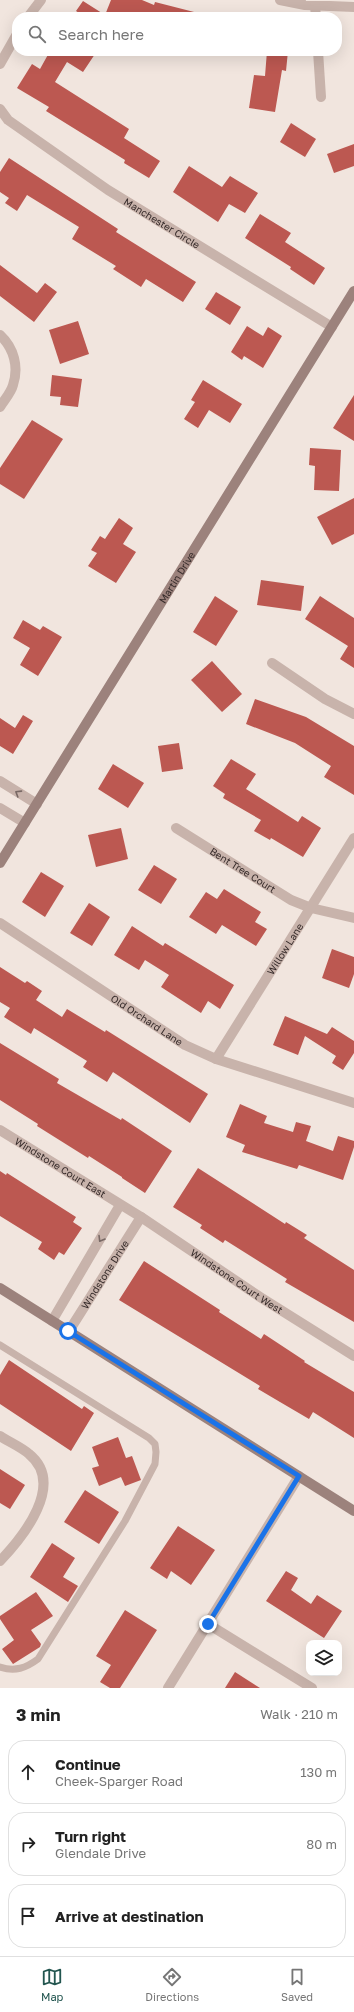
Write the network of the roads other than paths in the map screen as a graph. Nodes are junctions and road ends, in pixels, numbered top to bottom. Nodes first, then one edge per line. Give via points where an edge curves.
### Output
1 (41, 0) edge
2 (280, 0) edge
3 (315, 6) junction
4 (354, 6) edge
5 (32, 12) edge
6 (316, 12) edge
7 (12, 43) edge
8 (318, 56) edge
9 (0, 64) edge
10 (321, 97) dead end
11 (0, 109) edge
12 (354, 291) edge
13 (332, 327) junction
14 (0, 335) edge
15 (0, 407) edge
16 (272, 662) dead end
17 (354, 714) edge
18 (0, 781) edge
19 (37, 804) junction
20 (0, 808) edge
21 (25, 823) junction
22 (176, 828) dead end
23 (354, 838) edge
24 (0, 863) edge
25 (311, 908) junction
26 (354, 918) edge
27 (0, 923) edge
28 (216, 1059) junction
29 (354, 1103) edge
30 (0, 1130) edge
31 (120, 1205) junction
32 (141, 1217) junction
33 (0, 1288) edge
34 (52, 1320) junction
35 (68, 1331) junction
36 (0, 1345) edge
37 (354, 1356) edge
38 (0, 1436) edge
39 (299, 1476) junction
40 (354, 1511) edge
41 (0, 1561) edge
42 (208, 1624) junction
43 (0, 1667) edge
44 (168, 1688) edge
45 (312, 1688) edge

1 - 5 street
2 - 3 street
3 - 4 street
3 - 6 street
7 - 9 street
8 - 10 street
11 - 13 street, Manchester Circle via 8,120 108,190
12 - 13 street, Martin Drive
13 - 19 street, Martin Drive
14 - 15 street via 6,340 13,354 16,370 13,386
16 - 17 street via 325,699
19 -> 18 street
19 - 21 street, Martin Drive
20 - 21 street
21 - 24 street, Martin Drive
22 - 25 street, Bent Tree Court via 291,900
23 - 25 street, Willow Lane
25 - 26 street, Bent Tree Court
25 - 28 street, Willow Lane
27 - 28 street, Old Orchard Lane via 185,1045
28 - 29 street, Old Orchard Lane
30 - 31 street, Windstone Court East
31 - 32 street, Windstone Court West
31 -> 34 street, Windstone Drive
32 - 35 street, Windstone Drive
32 - 37 street, Windstone Court West
33 - 34 street
34 - 35 street
35 - 39 street
36 - 43 lane via 150,1438 155,1444 156,1452 155,1464 125,1521 38,1659 20,1669 8,1670
38 - 41 street via 30,1455 40,1467 44,1480 43,1496 38,1509
39 - 40 street
39 - 42 street
42 - 44 street
42 - 45 street

